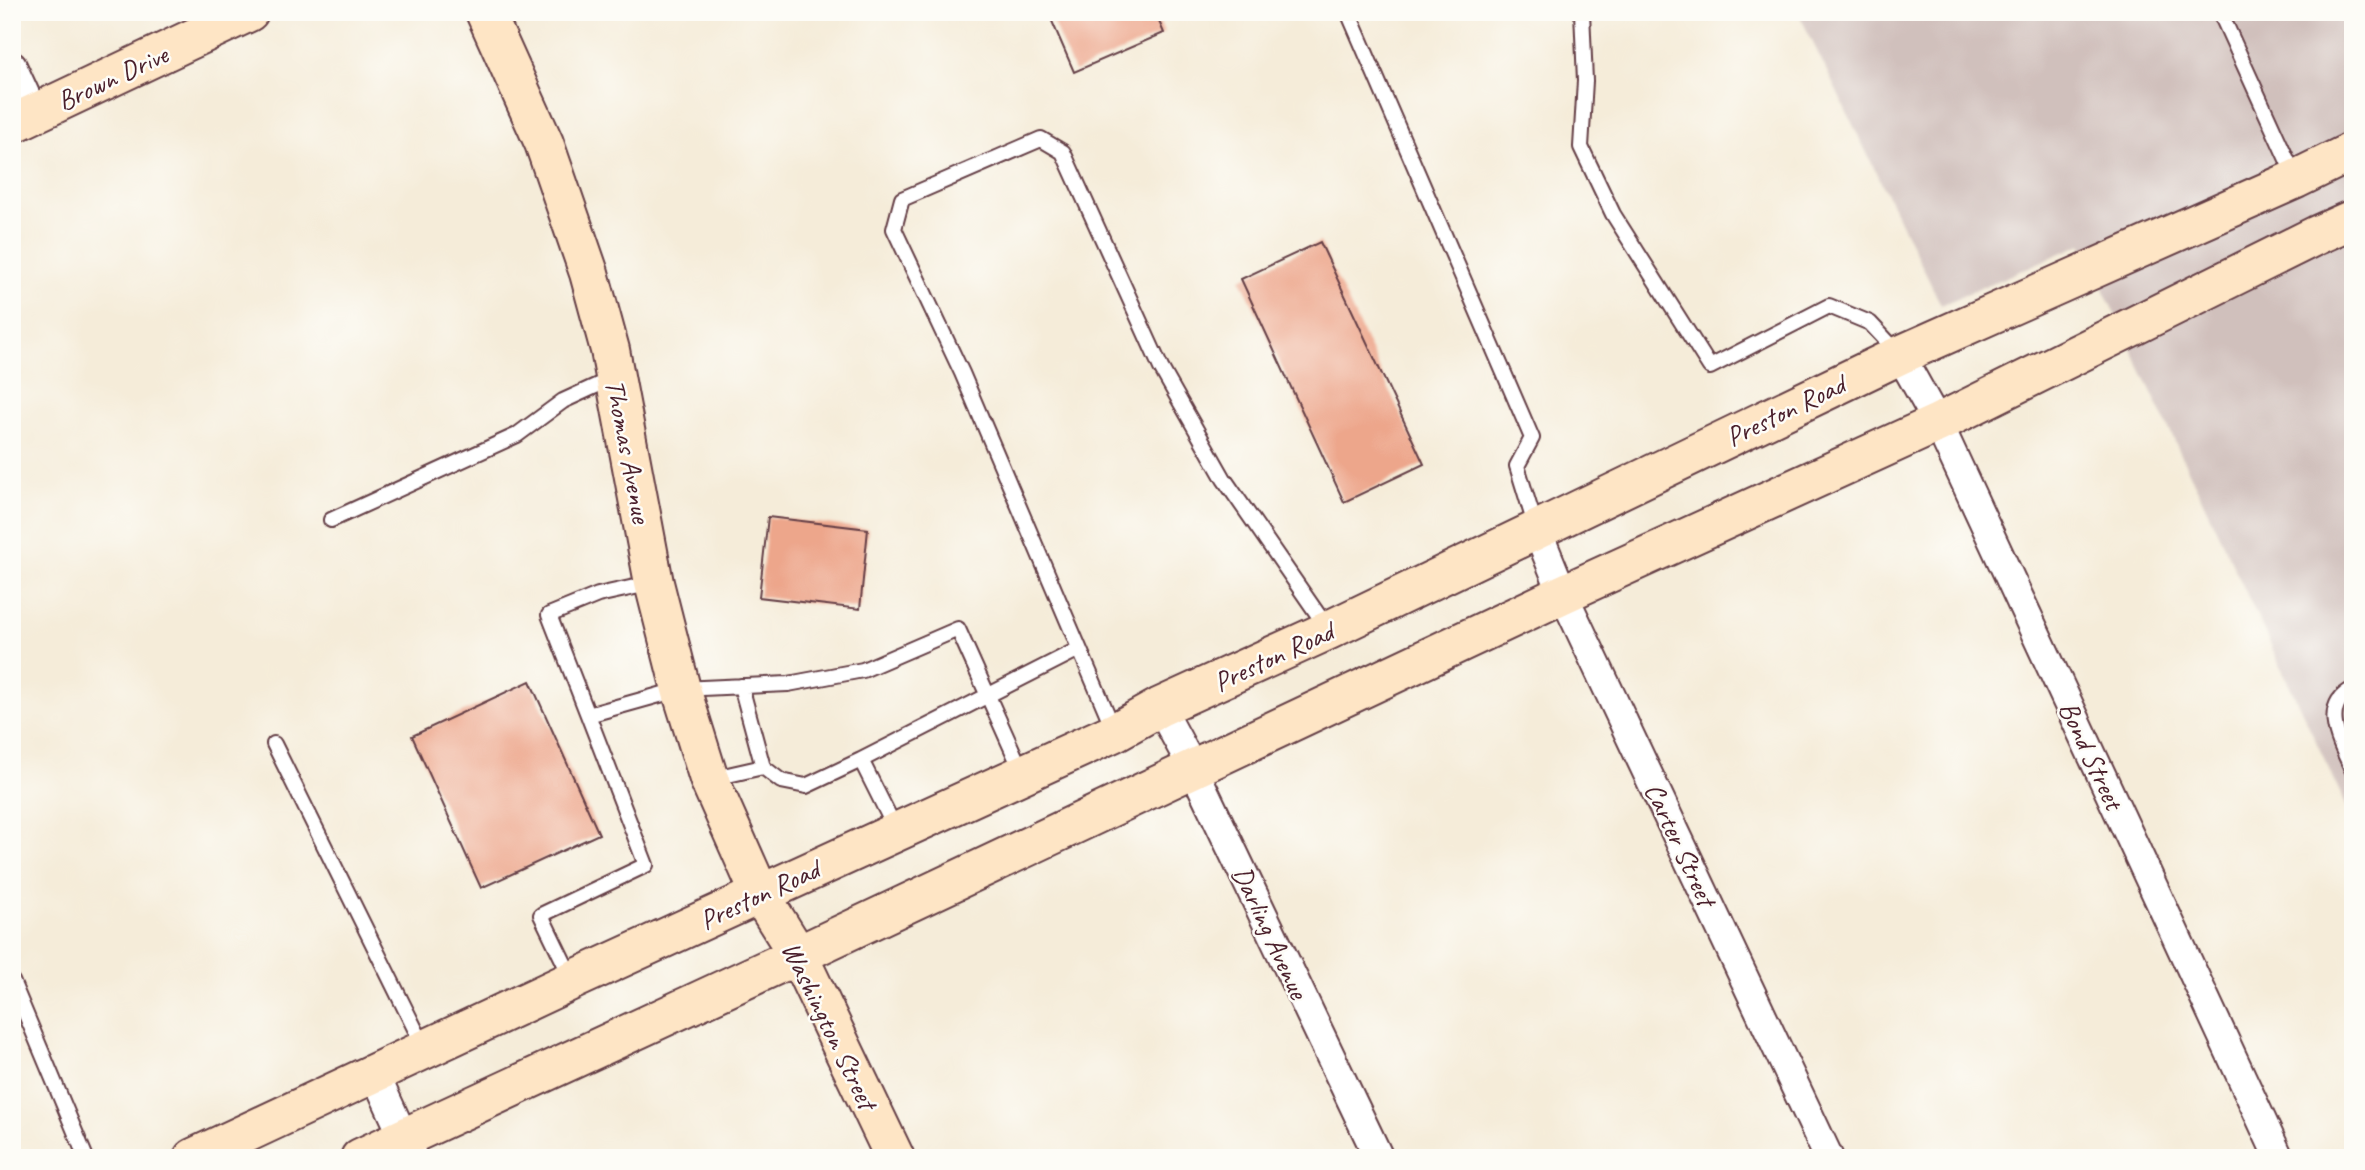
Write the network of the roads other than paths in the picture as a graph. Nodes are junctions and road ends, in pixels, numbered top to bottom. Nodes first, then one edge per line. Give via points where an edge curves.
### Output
1 (249, 12) edge
2 (485, 12) edge
3 (1348, 12) edge
4 (1582, 12) edge
5 (2220, 12) edge
6 (12, 66) edge
7 (23, 119) edge
8 (2353, 151) edge
9 (2296, 179) junction
10 (2353, 219) edge
11 (2317, 235) junction
12 (1900, 355) junction
13 (615, 377) junction
14 (1938, 424) junction
15 (331, 520) dead end
16 (1536, 530) junction
17 (654, 583) junction
18 (1563, 594) junction
19 (1329, 630) junction
20 (1079, 649) junction
21 (740, 686) junction
22 (681, 689) junction
23 (2353, 689) edge
24 (988, 695) junction
25 (1160, 707) junction
26 (588, 715) junction
27 (1115, 732) junction
28 (274, 744) dead end
29 (861, 760) junction
30 (763, 767) junction
31 (1193, 768) junction
32 (2353, 771) edge
33 (1023, 774) junction
34 (709, 779) junction
35 (896, 831) junction
36 (760, 894) junction
37 (798, 955) junction
38 (573, 980) junction
39 (12, 981) edge
40 (424, 1049) junction
41 (374, 1072) junction
42 (408, 1147) edge
43 (86, 1158) edge
44 (193, 1158) edge
45 (360, 1158) edge
46 (895, 1158) edge
47 (1379, 1158) edge
48 (1829, 1158) edge
49 (2279, 1158) edge

1 - 7 main road, Brown Drive
2 - 13 main road, Thomas Avenue via 544,143 572,220
3 - 16 lane via 1532,438 1517,466
4 - 12 lane via 1585,82 1581,147 1614,214 1710,367 1829,306 1870,323
5 - 9 lane
6 - 7 street
8 - 9 main road, Preston Road
9 - 11 main road
9 - 12 main road, Preston Road
10 - 11 main road
11 - 14 main road
12 - 14 street, Bond Street
12 - 16 main road, Preston Road
13 - 15 lane via 563,401 517,435
13 - 17 main road, Thomas Avenue
14 - 18 main road
14 - 49 street, Bond Street
16 - 18 street, Carter Street
16 - 19 main road, Preston Road
17 - 22 main road, Thomas Avenue
17 - 26 lane via 598,595 549,615
18 - 31 main road
18 - 48 street, Carter Street
19 - 20 lane via 1224,479 1161,368 1063,152 1041,139 902,199 894,229 962,373
19 - 25 main road, Preston Road
20 - 24 lane
20 - 27 lane
21 - 22 lane
21 - 24 lane via 788,684 863,670 958,629
21 - 30 lane
22 - 26 lane
22 - 34 main road, Thomas Avenue
23 - 32 lane via 2334,710 2336,736
24 - 29 lane
24 - 33 lane
25 - 27 main road, Preston Road
25 - 31 street, Darling Avenue
26 - 38 lane via 646,865 541,915
27 - 33 main road, Preston Road
28 - 40 lane
29 - 30 lane via 806,786 781,780
29 - 35 lane
30 - 34 lane
31 - 37 main road
31 - 47 street, Darling Avenue
33 - 35 main road, Preston Road
34 - 36 main road, Thomas Avenue
35 - 36 main road, Preston Road
36 - 37 main road, Washington Street
36 - 38 main road, Preston Road
37 - 42 main road
37 - 46 main road, Washington Street
38 - 40 main road, Preston Road
39 - 43 lane
40 - 41 main road, Preston Road
41 - 42 street
41 - 44 main road, Preston Road
42 - 45 main road

